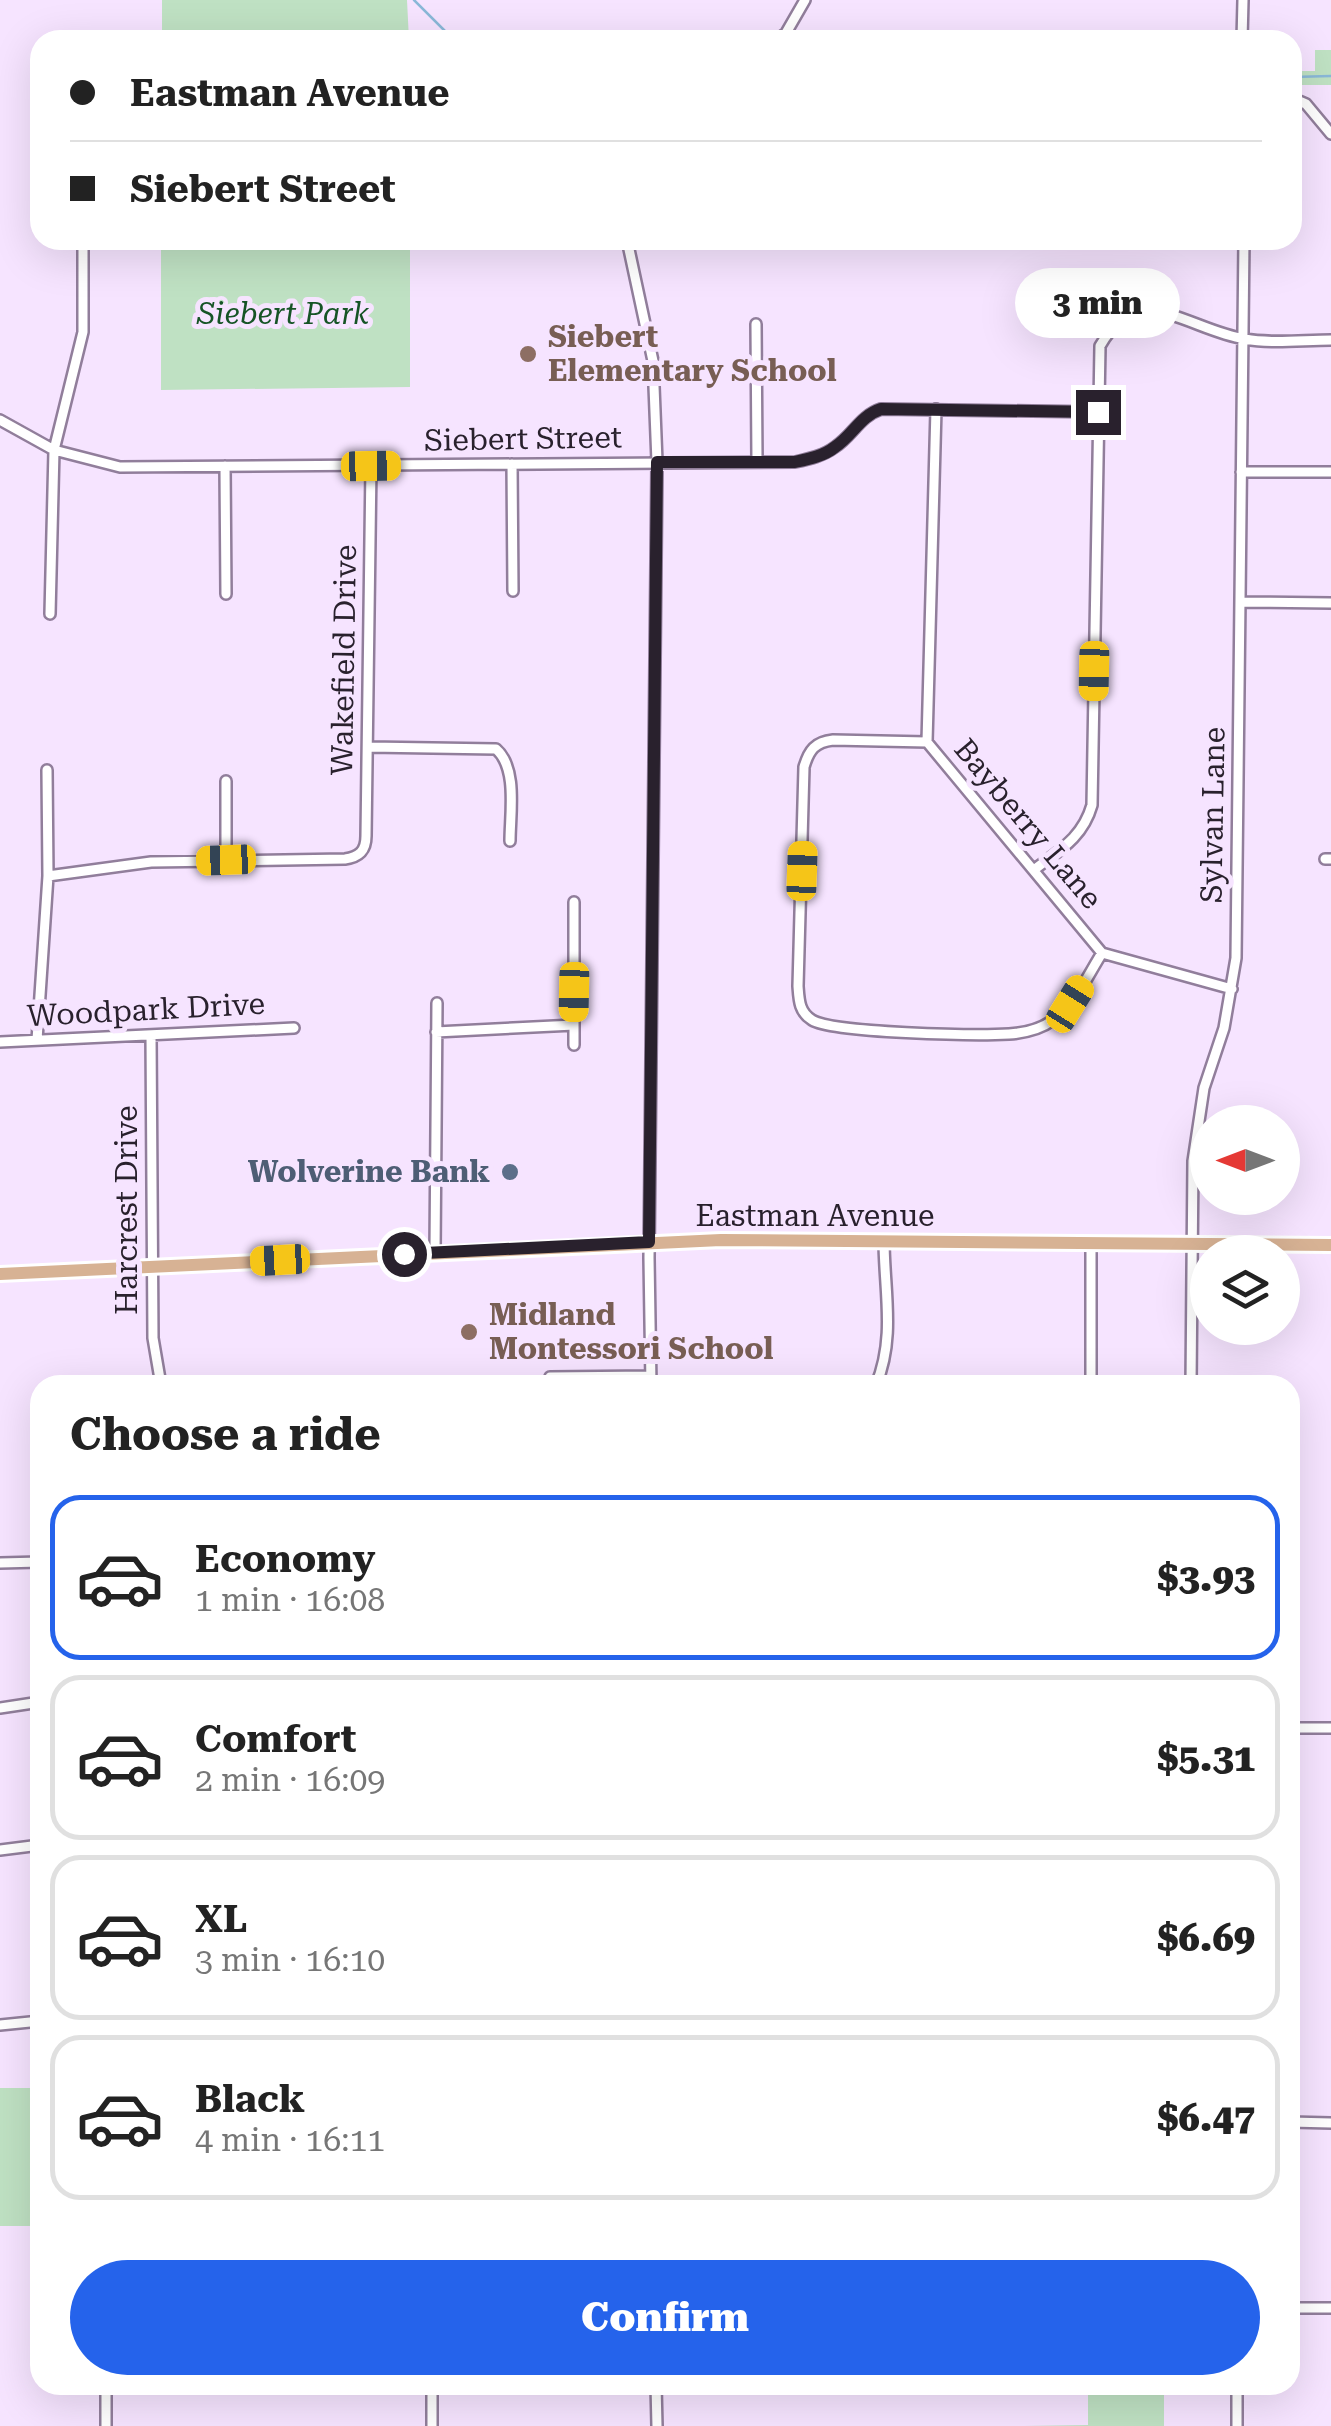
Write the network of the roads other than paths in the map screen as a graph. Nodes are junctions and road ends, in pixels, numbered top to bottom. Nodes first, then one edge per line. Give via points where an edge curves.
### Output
1 (804, 0) edge
2 (1243, 0) edge
3 (788, 30) edge
4 (1242, 30) edge
5 (1302, 102) edge
6 (1331, 134) edge
7 (82, 250) edge
8 (629, 250) edge
9 (1244, 250) edge
10 (756, 324) dead end
11 (1245, 340) junction
12 (1331, 340) edge
13 (936, 409) junction
14 (1098, 412) junction
15 (0, 420) edge
16 (54, 450) junction
17 (657, 462) junction
18 (757, 462) junction
19 (512, 464) junction
20 (224, 466) junction
21 (371, 466) junction
22 (1240, 472) junction
23 (1331, 472) edge
24 (513, 590) dead end
25 (226, 594) dead end
26 (1241, 602) junction
27 (1331, 602) edge
28 (50, 614) dead end
29 (927, 742) junction
30 (369, 747) junction
31 (47, 770) dead end
32 (226, 781) dead end
33 (510, 841) dead end
34 (226, 860) junction
35 (1035, 868) junction
36 (48, 876) junction
37 (574, 902) dead end
38 (1102, 952) junction
39 (1232, 989) junction
40 (437, 1003) dead end
41 (574, 1025) junction
42 (294, 1028) dead end
43 (436, 1032) junction
44 (151, 1034) junction
45 (36, 1040) junction
46 (0, 1042) edge
47 (574, 1045) dead end
48 (1192, 1235) edge
49 (884, 1240) junction
50 (649, 1242) junction
51 (1091, 1243) junction
52 (1190, 1244) edge
53 (1300, 1245) edge
54 (1331, 1245) edge
55 (436, 1253) junction
56 (152, 1267) junction
57 (0, 1274) edge
58 (1191, 1345) edge
59 (159, 1375) edge
60 (651, 1375) edge
61 (879, 1375) edge
62 (1091, 1375) edge
63 (1191, 1375) edge
64 (30, 1562) edge
65 (0, 1563) edge
66 (30, 1704) edge
67 (0, 1708) edge
68 (1300, 1728) edge
69 (1331, 1728) edge
70 (30, 1846) edge
71 (0, 1850) edge
72 (30, 2022) edge
73 (0, 2025) edge
74 (1300, 2122) edge
75 (1331, 2122) edge
76 (1300, 2308) edge
77 (1331, 2308) edge
78 (106, 2395) edge
79 (432, 2395) edge
80 (656, 2395) edge
81 (1237, 2395) edge
82 (106, 2426) edge
83 (432, 2426) edge
84 (656, 2426) edge
85 (1238, 2426) edge

1 - 3 street
2 - 4 street
5 - 6 street
7 - 16 street via 83,332
8 - 17 street via 653,361
9 - 11 street, Sylvan Lane
10 - 18 street
11 - 12 street
11 - 14 street via 1158,313 1124,316 1100,346
11 - 22 street, Sylvan Lane
13 - 14 street, Siebert Street
13 - 18 street, Siebert Street via 881,409 816,457
13 - 29 street, Bayberry Lane
14 - 35 street via 1092,805 1077,838
15 - 16 street, Siebert Street
16 - 20 street, Siebert Street via 120,466
16 - 28 street
17 - 18 street, Siebert Street
17 - 19 street, Siebert Street
17 - 50 street
19 - 21 street, Siebert Street
19 - 24 street
20 - 21 street, Siebert Street
20 - 25 street
21 - 30 street, Wakefield Drive
22 - 23 street
22 - 26 street, Sylvan Lane
26 - 27 street
26 - 39 street, Sylvan Lane
29 - 35 street, Bayberry Lane
29 - 38 street via 833,740 809,752 798,986 804,1014 846,1028 1031,1030 1070,1004
30 - 33 street via 496,749 508,771
30 - 34 street, Wakefield Drive via 366,846 360,854
31 - 36 street
32 - 34 street
34 - 36 street
35 - 38 street, Bayberry Lane
36 - 45 street
37 - 41 street
38 - 39 street, Bayberry Lane
39 - 48 street, Sylvan Lane via 1198,1120
40 - 43 street
41 - 43 street
41 - 47 street
42 - 44 street, Woodpark Drive
43 - 55 street
44 - 45 street, Woodpark Drive
44 - 56 street, Harcrest Drive
45 - 46 street, Woodpark Drive
49 - 50 main road, Eastman Avenue
49 - 51 main road, Eastman Avenue
49 - 61 street via 890,1299
50 - 55 main road, Eastman Avenue
50 - 60 street
51 - 52 main road, Eastman Avenue
51 - 62 street
53 - 54 main road, Eastman Avenue
55 - 56 main road, Eastman Avenue
56 - 57 main road, Eastman Avenue
56 - 59 street, Harcrest Drive
58 - 63 street, Sylvan Lane
64 - 65 street
66 - 67 street
68 - 69 street
70 - 71 street
72 - 73 street
74 - 75 street
76 - 77 street
78 - 82 street
79 - 83 street
80 - 84 street
81 - 85 street

